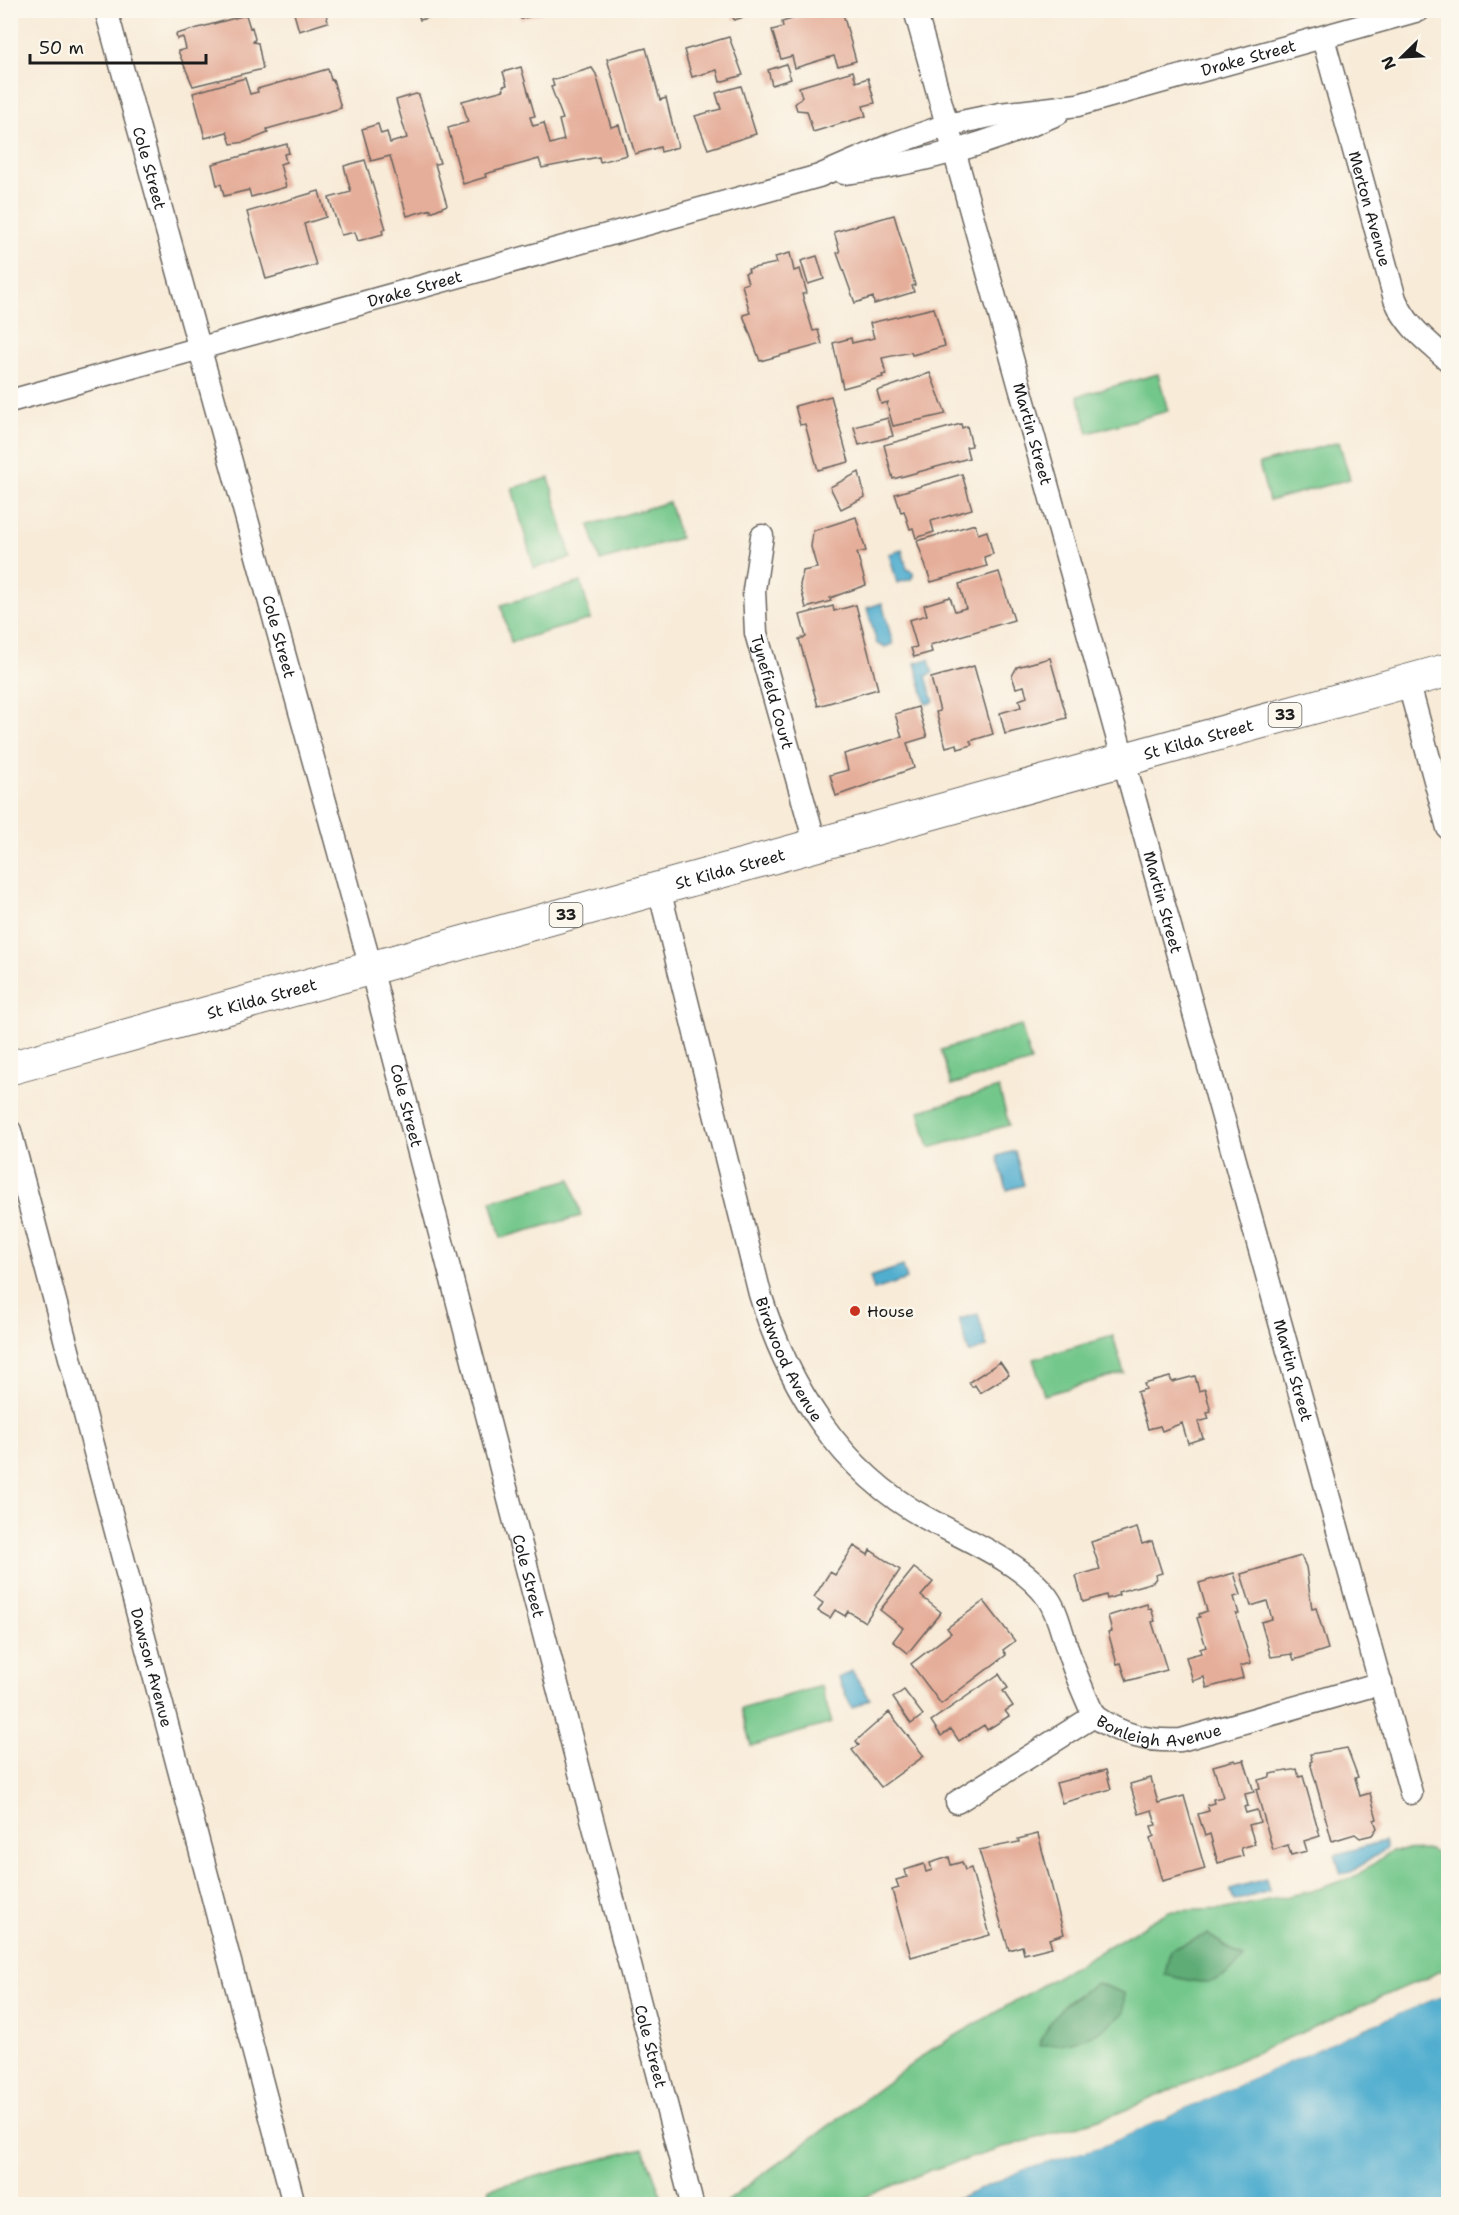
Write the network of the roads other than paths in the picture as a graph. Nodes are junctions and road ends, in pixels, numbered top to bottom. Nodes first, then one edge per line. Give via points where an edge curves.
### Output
1 (106, 10) edge
2 (915, 10) edge
3 (1419, 10) edge
4 (1323, 38) junction
5 (1078, 105) junction
6 (947, 125) junction
7 (955, 153) junction
8 (819, 176) junction
9 (199, 348) junction
10 (1449, 360) edge
11 (10, 401) edge
12 (762, 536) dead end
13 (1449, 670) edge
14 (1408, 681) junction
15 (1122, 760) junction
16 (1449, 828) edge
17 (816, 846) junction
18 (659, 889) junction
19 (370, 968) junction
20 (10, 1068) edge
21 (10, 1131) edge
22 (1381, 1683) junction
23 (1094, 1716) junction
24 (1411, 1794) dead end
25 (957, 1802) dead end
26 (294, 2205) edge
27 (692, 2205) edge

1 - 9 street, Cole Street
2 - 6 street, Martin Street
3 - 4 street, Drake Street
4 - 5 street, Drake Street
4 - 10 street, Merton Avenue via 1395,299 1414,332
5 - 6 street, Drake Street
5 - 7 street, Drake Street via 1006,137
6 - 7 street, Martin Street
6 - 8 street, Drake Street
7 - 8 street, Drake Street via 900,166
7 - 15 street, Martin Street
8 - 9 street, Drake Street
9 - 11 street, Drake Street
9 - 19 street, Cole Street
12 - 17 street, Tynefield Court via 754,590 756,633
13 - 14 main road, St Kilda Street / 33
14 - 15 main road, St Kilda Street / 33
14 - 16 street
15 - 17 main road, St Kilda Street / 33
15 - 22 street, Martin Street
17 - 18 main road, St Kilda Street / 33
18 - 19 main road, St Kilda Street / 33
18 - 23 street, Birdwood Avenue via 760,1294 773,1337 799,1390 830,1437 868,1477 923,1516 1027,1575 1047,1596
19 - 20 main road, St Kilda Street / 33
19 - 27 street, Cole Street
21 - 26 street, Dawson Avenue
22 - 23 street, Bonleigh Avenue via 1180,1740 1155,1741 1131,1736
22 - 24 street, Martin Street
23 - 25 street, Bonleigh Avenue

